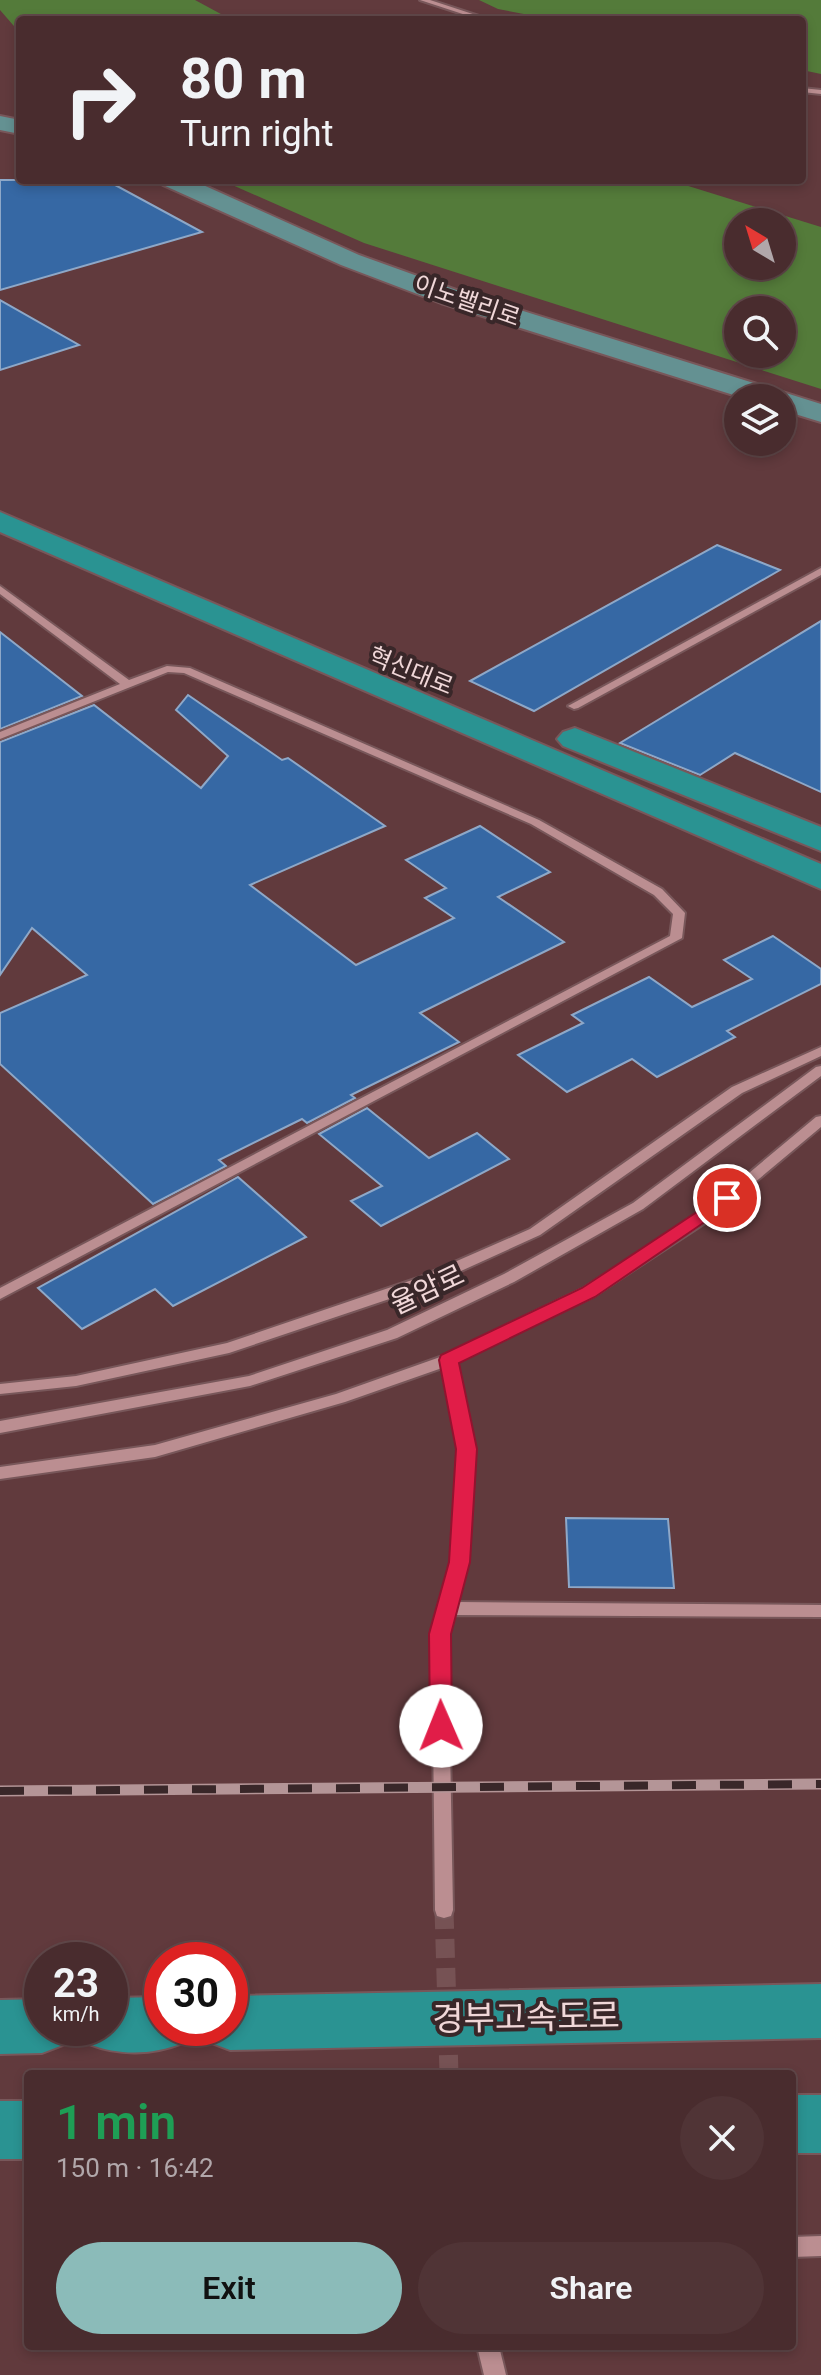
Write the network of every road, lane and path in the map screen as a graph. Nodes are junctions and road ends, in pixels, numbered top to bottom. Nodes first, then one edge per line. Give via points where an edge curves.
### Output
1 (423, 0) edge
2 (475, 16) edge
3 (181, 184) edge
4 (727, 384) edge
5 (796, 405) edge
6 (821, 413) edge
7 (0, 506) edge
8 (0, 521) edge
9 (821, 571) edge
10 (0, 589) edge
11 (128, 685) junction
12 (574, 706) dead end
13 (0, 736) edge
14 (821, 840) edge
15 (821, 878) edge
16 (821, 1051) edge
17 (821, 1070) edge
18 (821, 1120) edge
19 (0, 1294) edge
20 (448, 1360) junction
21 (0, 1389) edge
22 (0, 1427) edge
23 (0, 1473) edge
24 (447, 1608) junction
25 (821, 1611) edge
26 (444, 1910) tunnel mouth
27 (821, 2011) edge
28 (248, 2023) edge
29 (24, 2026) edge
30 (0, 2027) edge
31 (796, 2124) edge
32 (821, 2124) edge
33 (0, 2130) edge
34 (24, 2130) edge
35 (821, 2246) edge
36 (796, 2247) edge
37 (489, 2350) edge
38 (495, 2375) edge

1 - 2 street
3 - 4 main road, 이노밸리로 via 350,260 450,297
5 - 6 main road
7 - 14 highway, 혁신대로
8 - 15 highway
9 - 12 street
10 - 11 street
11 - 13 street
11 - 19 street via 167,669 186,670 535,822 658,892 679,913 676,938
16 - 21 street via 737,1090 535,1232 423,1282 229,1348 76,1381
17 - 22 street, 율암로 via 638,1206 509,1278 392,1334 250,1381
18 - 20 street via 706,1216 589,1292
20 - 23 street via 340,1398 155,1451
20 - 24 street via 466,1449 460,1562
24 - 25 street
24 - 26 street via 440,1634
27 - 28 highway, 경부고속도로
29 - 30 highway
31 - 32 highway
33 - 34 highway
35 - 36 street
37 - 38 street

